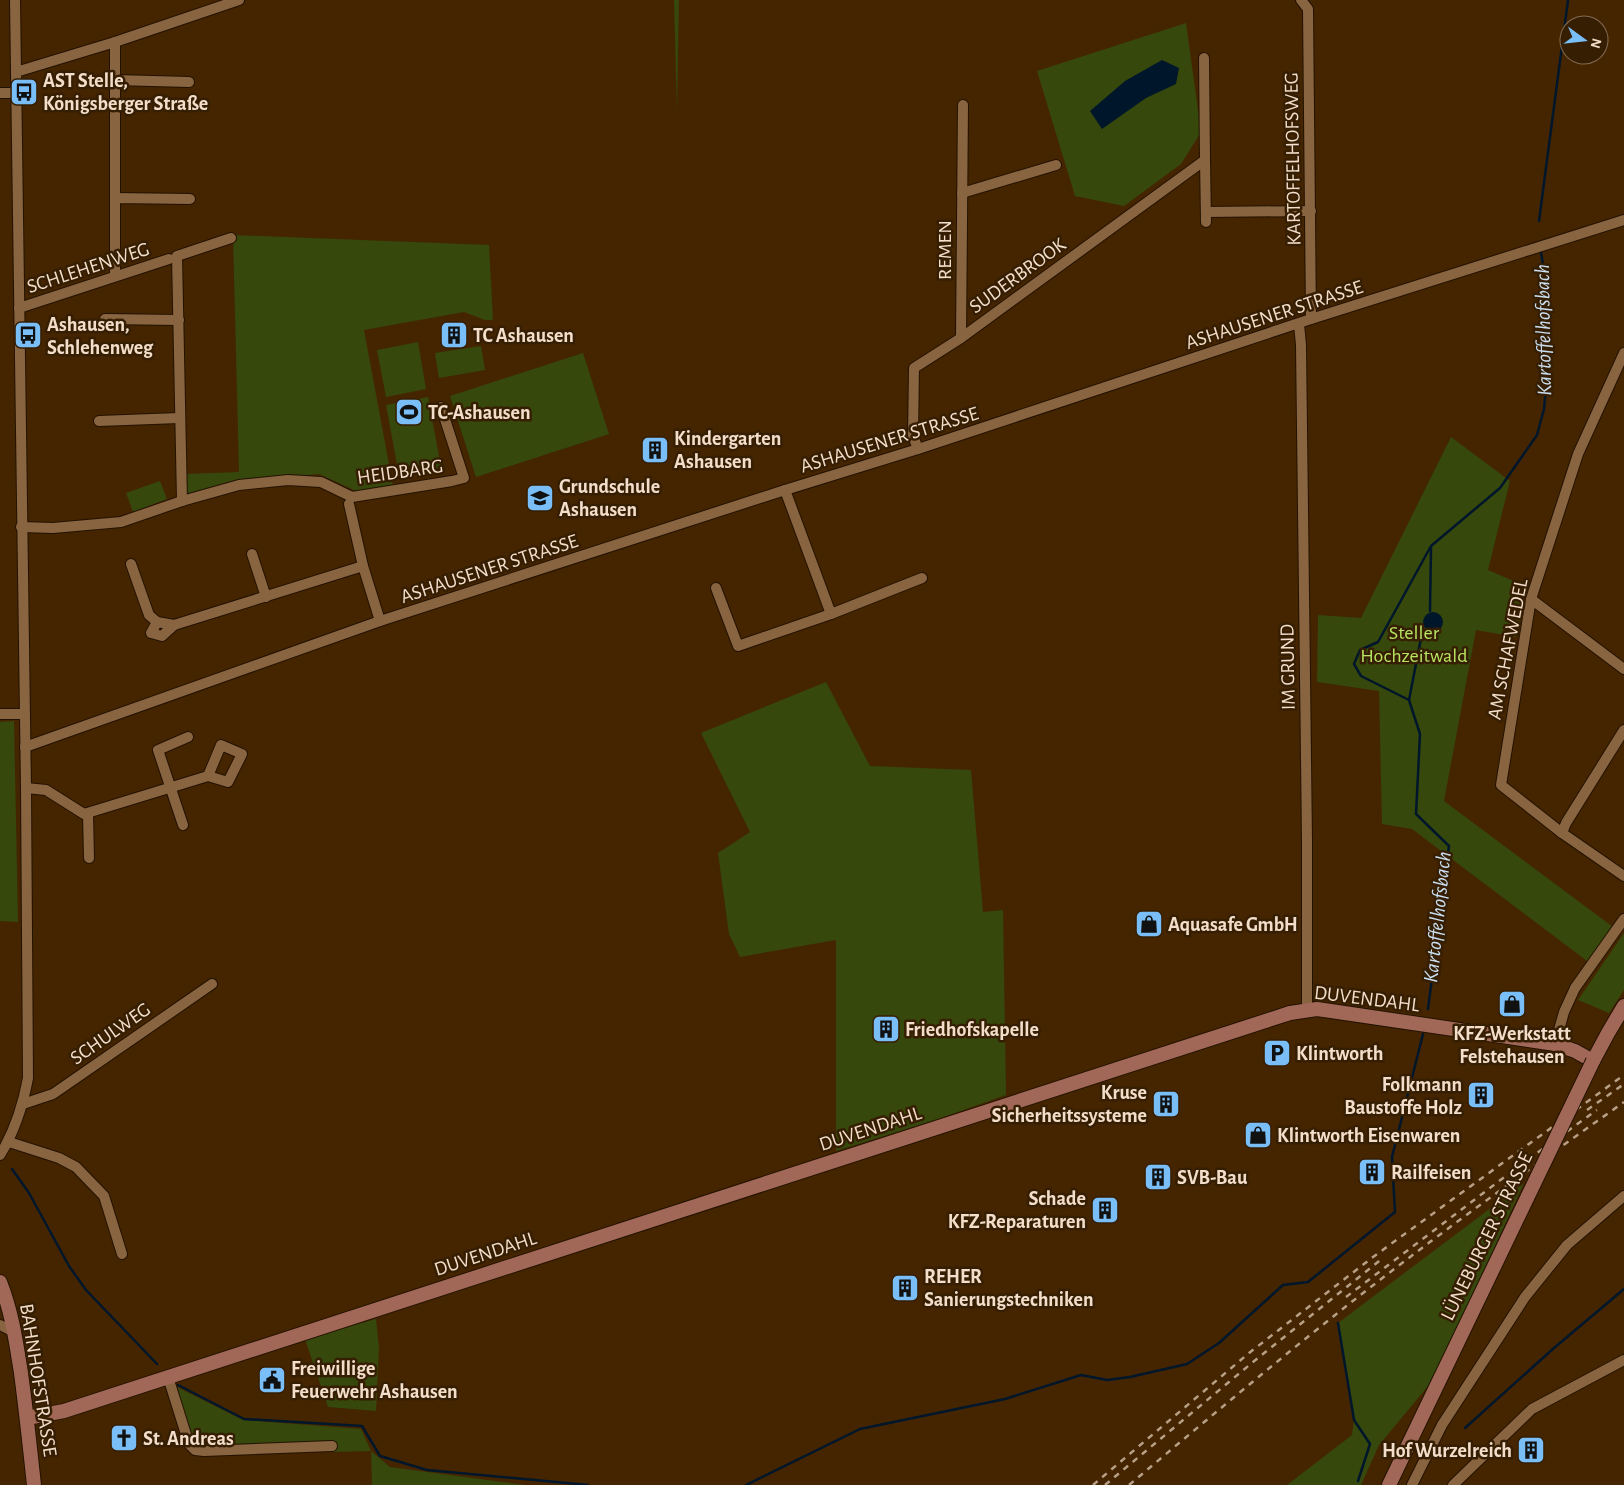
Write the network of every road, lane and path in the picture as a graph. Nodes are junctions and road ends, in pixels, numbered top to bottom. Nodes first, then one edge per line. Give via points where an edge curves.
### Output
1 (16, 0) edge
2 (239, 0) edge
3 (1301, 0) edge
4 (115, 42) junction
5 (1204, 58) dead end
6 (16, 72) junction
7 (115, 80) junction
8 (189, 82) dead end
9 (0, 93) edge
10 (17, 93) junction
11 (963, 104) dead end
12 (1205, 160) junction
13 (1056, 165) dead end
14 (962, 193) junction
15 (115, 198) junction
16 (190, 199) dead end
17 (1310, 211) junction
18 (1624, 220) edge
19 (231, 238) dead end
20 (169, 259) dead end
21 (115, 275) junction
22 (19, 308) junction
23 (105, 319) dead end
24 (1311, 319) junction
25 (179, 320) junction
26 (1299, 324) junction
27 (961, 338) junction
28 (1624, 352) edge
29 (441, 408) dead end
30 (179, 418) junction
31 (99, 421) dead end
32 (918, 449) junction
33 (785, 490) junction
34 (182, 501) junction
35 (349, 504) dead end
36 (21, 526) junction
37 (252, 554) dead end
38 (131, 564) dead end
39 (363, 566) junction
40 (922, 578) dead end
41 (716, 588) dead end
42 (266, 597) junction
43 (1531, 599) junction
44 (831, 614) junction
45 (380, 621) junction
46 (1624, 669) edge
47 (0, 714) edge
48 (24, 714) junction
49 (1624, 730) edge
50 (188, 737) dead end
51 (25, 747) junction
52 (208, 776) dead end
53 (171, 787) junction
54 (26, 788) junction
55 (88, 813) junction
56 (183, 825) dead end
57 (1562, 833) junction
58 (89, 858) dead end
59 (1624, 876) edge
60 (1624, 919) edge
61 (212, 984) dead end
62 (1624, 1006) edge
63 (1307, 1009) junction
64 (1555, 1044) junction
65 (1593, 1061) junction
66 (23, 1104) junction
67 (8, 1142) junction
68 (0, 1155) edge
69 (1624, 1196) edge
70 (122, 1254) dead end
71 (0, 1282) edge
72 (0, 1325) edge
73 (14, 1332) junction
74 (1624, 1360) edge
75 (168, 1377) junction
76 (27, 1418) junction
77 (332, 1446) dead end
78 (34, 1485) edge
79 (1389, 1485) edge
80 (1412, 1485) edge
81 (1453, 1485) edge

1 - 6 street
2 - 4 street
3 - 17 street, KARTOFFELHOFSWEG via 1308,9
4 - 6 street
4 - 7 street
5 - 12 street
6 - 10 street
7 - 8 street
7 - 15 street
9 - 10 street
10 - 22 street
11 - 14 street, REMEN
12 - 17 street via 1206,217
12 - 27 street, SUDERBROOK
13 - 14 street, REMEN
14 - 27 street, REMEN
15 - 16 street
15 - 21 street
17 - 24 street, KARTOFFELHOFSWEG
18 - 24 street, ASHAUSENER STRASSE
19 - 25 street via 177,256
20 - 21 street, SCHLEHENWEG
21 - 22 street, SCHLEHENWEG
22 - 36 street
23 - 25 street
24 - 26 street, ASHAUSENER STRASSE
25 - 30 street
26 - 32 street, ASHAUSENER STRASSE
26 - 63 street, IM GRUND
27 - 32 street, SUDERBROOK via 914,368 913,436
28 - 43 street, AM SCHAFWEDEL via 1578,454
29 - 34 street, HEIDBARG via 464,478 352,497 321,482 288,480 239,486
30 - 31 street
30 - 34 street
32 - 33 street, ASHAUSENER STRASSE
33 - 44 street
33 - 45 street, ASHAUSENER STRASSE
34 - 36 street, HEIDBARG via 121,522 53,528
35 - 39 street
36 - 48 street
37 - 42 street
38 - 42 street via 149,615 157,622 174,625
39 - 42 street
39 - 45 street
40 - 44 street
41 - 44 street via 738,646
43 - 46 street
43 - 57 street, AM SCHAFWEDEL via 1501,784
45 - 51 street, ASHAUSENER STRASSE
47 - 48 street
48 - 51 street
49 - 57 street
50 - 53 street via 158,750
51 - 54 street
52 - 53 street
53 - 55 street
53 - 56 street
54 - 55 street via 46,790 84,814
54 - 66 street via 28,1078
55 - 58 street
57 - 59 street, AM SCHAFWEDEL
60 - 64 street via 1575,988
61 - 66 street, SCHULWEG via 53,1094
62 - 65 street, LÜNEBURGER STRASSE
63 - 64 street, DUVENDAHL
63 - 75 street, DUVENDAHL
64 - 65 street, DUVENDAHL
65 - 79 street, LÜNEBURGER STRASSE, bridge
66 - 67 street
67 - 68 street
67 - 70 street via 59,1158 76,1167 104,1196
69 - 80 street via 1567,1245 1526,1297 1442,1425
71 - 73 street, BAHNHOFSTRASSE
72 - 73 street
73 - 76 street, BAHNHOFSTRASSE
74 - 81 street via 1532,1409
75 - 76 street, DUVENDAHL via 64,1411
75 - 77 street via 188,1444 195,1450
76 - 78 street, BAHNHOFSTRASSE

